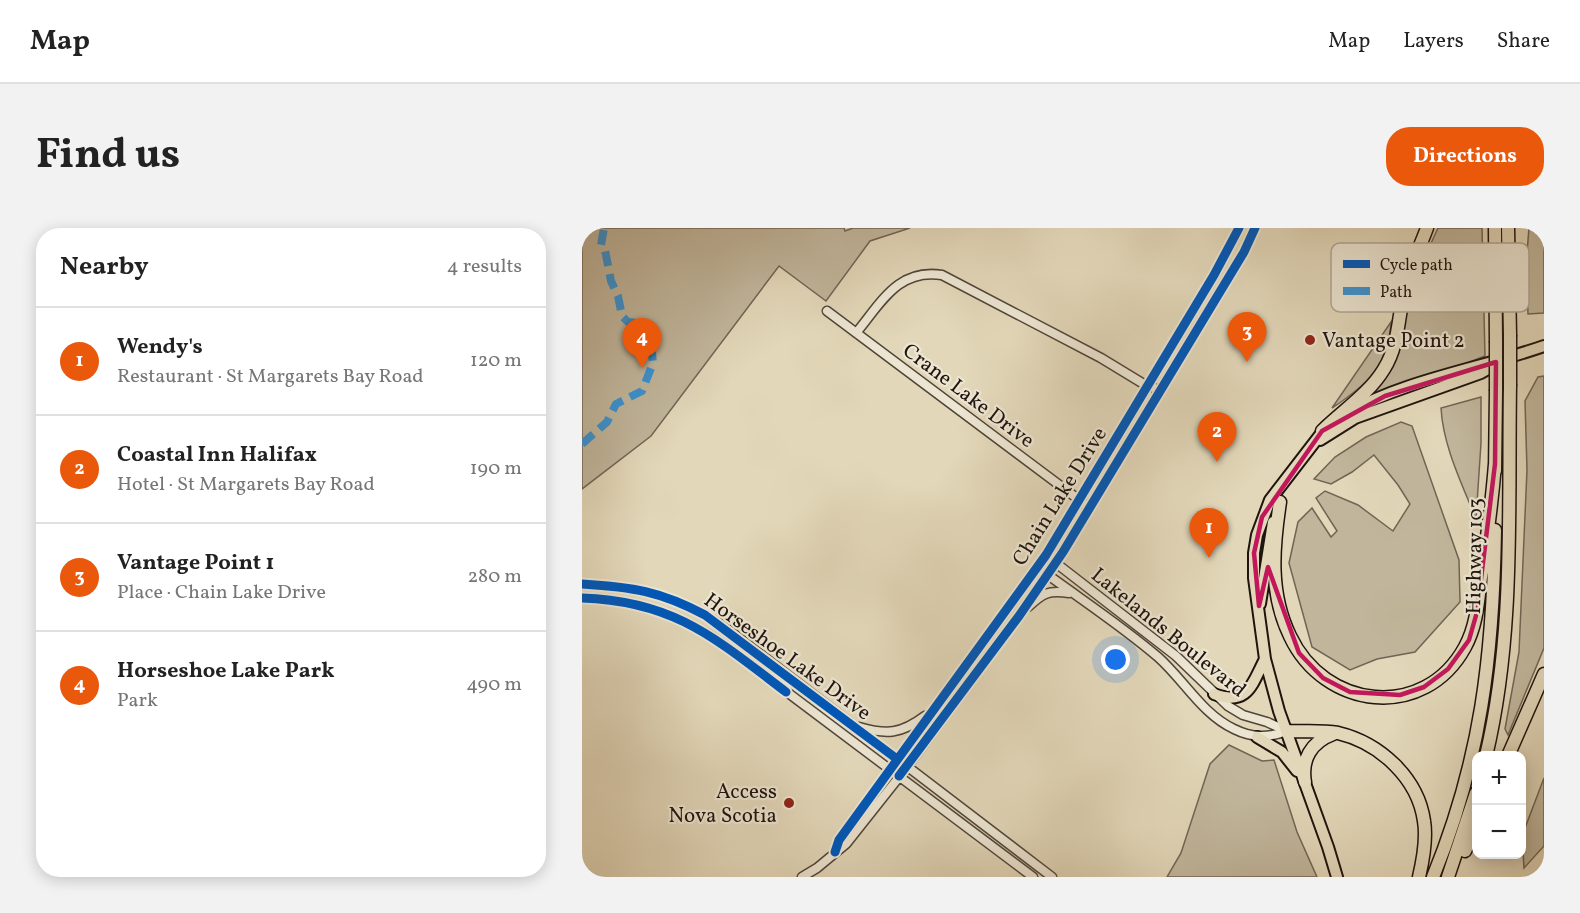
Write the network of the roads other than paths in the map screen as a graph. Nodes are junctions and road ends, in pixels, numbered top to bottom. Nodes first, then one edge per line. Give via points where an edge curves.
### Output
1 (1239, 228) edge
2 (1256, 228) edge
3 (1427, 228) edge
4 (1495, 228) edge
5 (1508, 228) edge
6 (1421, 243) edge
7 (1495, 243) edge
8 (1508, 243) edge
9 (828, 311) dead end
10 (1401, 312) edge
11 (1496, 312) edge
12 (1510, 312) edge
13 (856, 333) junction
14 (1544, 346) edge
15 (1504, 360) junction
16 (1147, 386) junction
17 (1161, 390) junction
18 (1322, 431) junction
19 (1313, 444) junction
20 (1495, 464) junction
21 (1283, 484) junction
22 (1079, 500) junction
23 (1280, 502) junction
24 (1090, 508) junction
25 (1046, 555) junction
26 (1056, 563) junction
27 (1037, 567) junction
28 (1047, 575) junction
29 (582, 584) edge
30 (1073, 593) junction
31 (582, 598) edge
32 (1259, 606) junction
33 (1018, 616) junction
34 (973, 654) junction
35 (1265, 659) junction
36 (984, 663) junction
37 (1544, 674) edge
38 (794, 681) junction
39 (786, 692) junction
40 (1214, 694) junction
41 (932, 710) junction
42 (852, 725) junction
43 (1287, 731) junction
44 (1337, 733) junction
45 (1257, 737) junction
46 (1487, 751) edge
47 (1510, 751) edge
48 (897, 759) junction
49 (907, 767) junction
50 (889, 769) junction
51 (898, 776) junction
52 (1305, 782) junction
53 (1472, 805) edge
54 (996, 834) junction
55 (1472, 835) edge
56 (989, 843) junction
57 (835, 852) junction
58 (802, 877) edge
59 (1033, 877) edge
60 (1052, 877) edge
61 (1337, 877) edge
62 (1419, 877) edge
63 (1433, 877) edge
64 (1448, 877) edge
65 (1454, 877) edge

1 - 16 street, Chain Lake Drive
2 - 17 street, Chain Lake Drive
3 - 6 highway
4 - 7 highway, Highway 103, bridge
5 - 8 highway, Highway 103, bridge
9 - 13 street, Crane Lake Drive
10 - 18 highway via 1390,360 1369,388
11 - 20 highway, Highway 103, bridge
12 - 46 highway, Highway 103, bridge via 1506,614 1500,682
13 - 16 street via 898,284 919,275 942,275
13 - 22 street, Crane Lake Drive
14 - 15 main road
15 - 18 main road via 1480,364 1385,396 1349,412
15 - 19 main road via 1481,373 1356,418
16 - 17 street
16 - 22 street, Chain Lake Drive
17 - 24 street, Chain Lake Drive
18 - 19 main road
19 - 21 main road
20 - 23 highway via 1477,612 1468,640 1441,676 1419,689 1395,696 1370,696 1340,688 1315,672 1299,653 1284,621 1274,581
20 - 63 highway, Highway 103 via 1493,601 1484,696 1463,793
21 - 23 main road
21 - 32 main road via 1270,500 1257,535 1254,578
22 - 24 street, Crane Lake Drive
22 - 25 street, Chain Lake Drive
23 - 32 main road via 1270,534
24 - 26 street, Chain Lake Drive
25 - 26 street, Lakelands Boulevard
25 - 27 street, Chain Lake Drive
26 - 28 street, Chain Lake Drive
26 - 40 street, Lakelands Boulevard via 1176,656
27 - 28 street, Lakelands Boulevard
27 - 34 street, Chain Lake Drive
28 - 30 street, Lakelands Boulevard
28 - 33 street, Chain Lake Drive
29 - 38 street, Horseshoe Lake Drive via 650,591 673,599 726,628
30 - 33 street via 1048,592
30 - 45 street, Lakelands Boulevard via 1156,656 1217,719
31 - 39 street, Horseshoe Lake Drive via 647,606 676,617 712,636
32 - 35 main road
33 - 36 street, Chain Lake Drive
34 - 36 street
34 - 41 street, Chain Lake Drive
35 - 40 main road via 1245,693 1231,699
35 - 43 main road
36 - 49 street, Chain Lake Drive
37 - 47 highway
38 - 39 street
38 - 42 street, Horseshoe Lake Drive
39 - 50 street, Horseshoe Lake Drive
40 - 43 street, Lakelands Boulevard via 1236,712
41 - 42 street via 907,729 894,732 880,733
41 - 48 street, Chain Lake Drive
42 - 48 street, Horseshoe Lake Drive
43 - 44 highway
43 - 45 street
43 - 52 main road
44 - 52 highway via 1310,750 1304,766
44 - 62 highway via 1381,753 1413,789 1425,829
45 - 52 main road via 1282,752
48 - 49 street, Horseshoe Lake Drive
48 - 50 street, Chain Lake Drive
49 - 51 street, Chain Lake Drive
49 - 54 street, Horseshoe Lake Drive
50 - 51 street, Horseshoe Lake Drive
50 - 57 street, Chain Lake Drive via 839,840
51 - 56 street, Horseshoe Lake Drive
51 - 57 street, Chain Lake Drive via 846,844
52 - 61 main road
53 - 64 highway
54 - 56 street
54 - 60 street, Horseshoe Lake Drive
55 - 65 highway
56 - 59 street, Horseshoe Lake Drive
57 - 58 street, Chain Lake Drive

